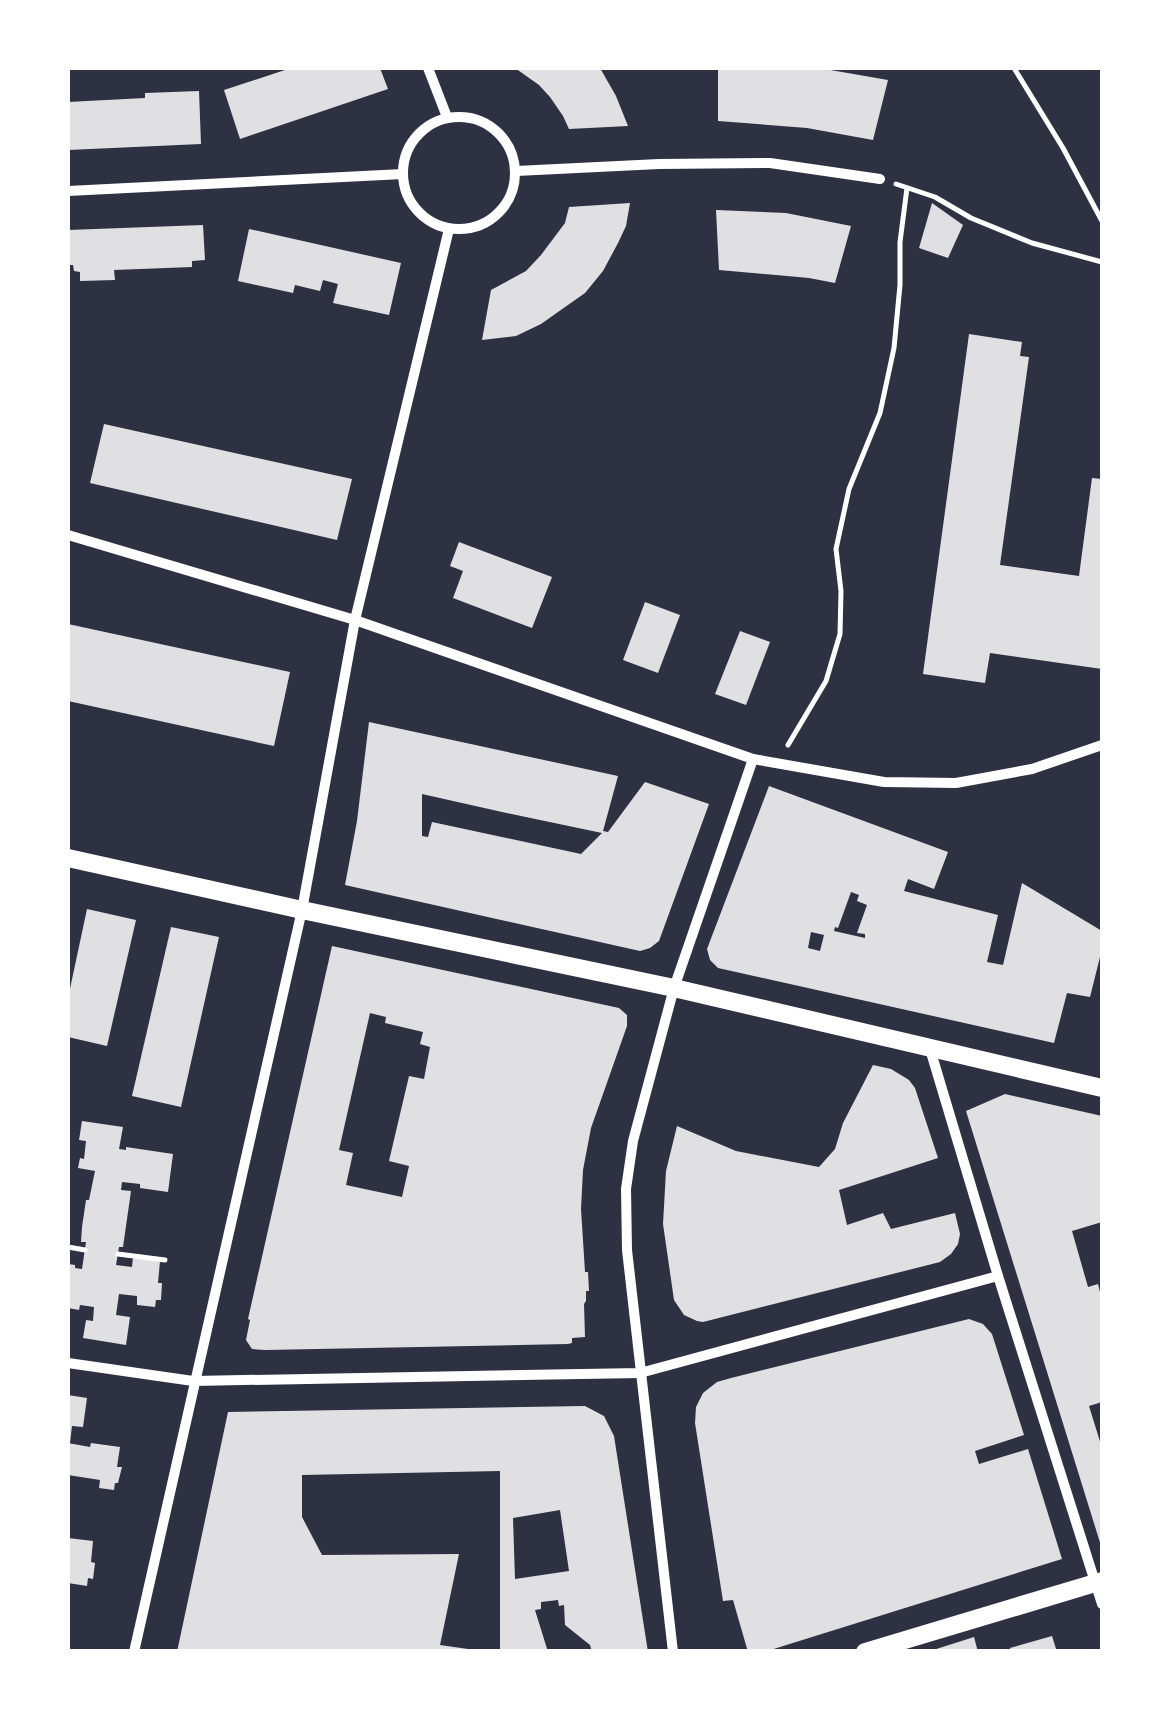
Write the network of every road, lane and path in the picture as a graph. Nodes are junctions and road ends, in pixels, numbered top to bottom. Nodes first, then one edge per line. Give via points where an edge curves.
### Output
1 (428, 68) edge
2 (1014, 68) edge
3 (447, 117) junction
4 (516, 171) junction
5 (403, 174) junction
6 (880, 178) joint
7 (908, 188) junction
8 (68, 191) edge
9 (1102, 221) edge
10 (449, 229) junction
11 (1102, 262) edge
12 (68, 535) edge
13 (355, 620) junction
14 (1102, 745) edge
15 (753, 759) junction
16 (774, 763) junction
17 (68, 858) edge
18 (302, 910) junction
19 (674, 988) junction
20 (930, 1049) junction
21 (1102, 1088) edge
22 (68, 1247) edge
23 (85, 1250) dead end
24 (118, 1254) dead end
25 (164, 1260) dead end
26 (998, 1276) junction
27 (68, 1363) edge
28 (640, 1373) junction
29 (194, 1382) junction
30 (1099, 1582) edge
31 (1102, 1604) edge
32 (134, 1652) edge
33 (673, 1652) edge
34 (865, 1652) edge

1 - 3 street
2 - 9 path
3 - 4 street via 486,123 512,152
3 - 5 street via 410,144
4 - 6 street via 770,163
4 - 10 street via 511,196 496,216 474,228
5 - 8 street
5 - 10 street via 416,210
6 - 7 path
7 - 11 path via 1032,243
7 - 16 path via 894,348 836,549 840,634 826,681
10 - 13 street
12 - 13 street
13 - 15 street
13 - 18 street
14 - 16 street via 1032,769 956,783 884,782
15 - 16 street
15 - 19 street
17 - 18 street
18 - 19 street
18 - 29 street
19 - 20 street
19 - 28 street via 626,1190
20 - 21 street
20 - 26 street
22 - 23 path
24 - 25 path
26 - 28 street
26 - 30 street
27 - 29 street
28 - 29 street
28 - 33 street
29 - 32 street
30 - 31 street
30 - 34 street

